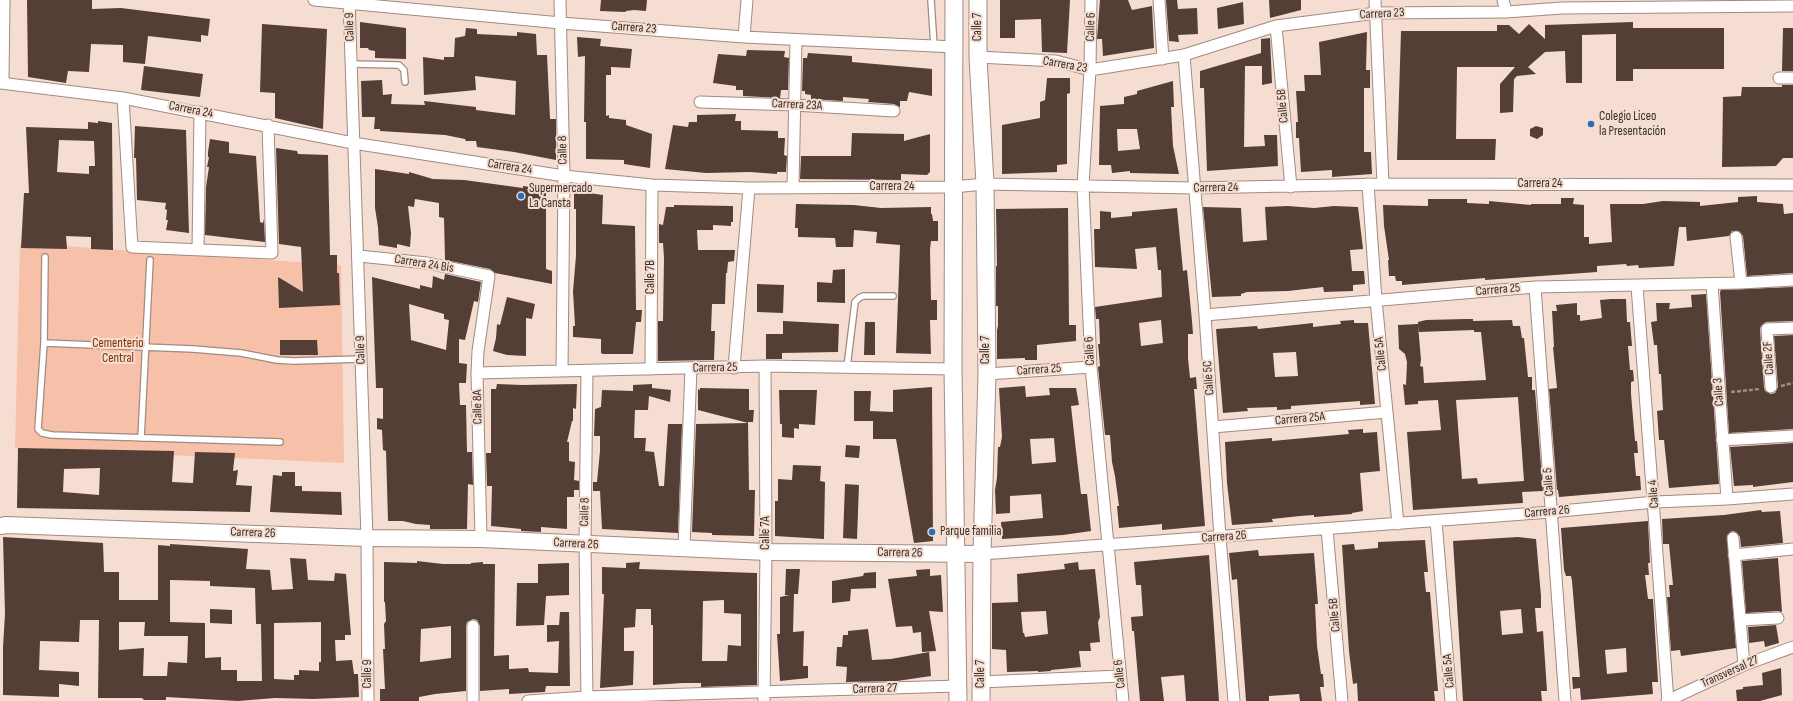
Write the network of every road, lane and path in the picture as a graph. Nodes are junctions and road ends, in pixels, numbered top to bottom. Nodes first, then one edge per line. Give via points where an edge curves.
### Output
1 (1, 0) edge
2 (314, 0) edge
3 (560, 0) edge
4 (747, 0) edge
5 (931, 0) edge
6 (954, 0) edge
7 (978, 0) edge
8 (1091, 0) edge
9 (1159, 0) edge
10 (1375, 0) edge
11 (1503, 0) edge
12 (349, 1) edge
13 (1638, 3) edge
14 (1766, 3) edge
15 (1562, 4) edge
16 (1787, 4) edge
17 (1506, 12) junction
18 (1376, 13) junction
19 (561, 23) junction
20 (1276, 26) junction
21 (744, 37) junction
22 (796, 40) junction
23 (934, 46) junction
24 (955, 47) junction
25 (1184, 55) junction
26 (978, 56) junction
27 (1163, 59) junction
28 (351, 64) junction
29 (1090, 70) junction
30 (1779, 78) dead end
31 (1793, 78) edge
32 (0, 79) edge
33 (405, 82) dead end
34 (0, 83) edge
35 (123, 98) junction
36 (700, 102) dead end
37 (794, 105) junction
38 (894, 111) dead end
39 (200, 112) junction
40 (268, 125) junction
41 (353, 143) junction
42 (564, 176) junction
43 (985, 184) junction
44 (1368, 184) junction
45 (1383, 184) junction
46 (652, 185) junction
47 (1793, 185) edge
48 (1083, 186) junction
49 (792, 187) junction
50 (953, 187) junction
51 (1291, 187) junction
52 (749, 188) junction
53 (1194, 188) junction
54 (1736, 237) dead end
55 (198, 250) junction
56 (358, 256) junction
57 (45, 257) dead end
58 (150, 260) dead end
59 (489, 276) joint
60 (1793, 280) edge
61 (1712, 284) junction
62 (1741, 284) junction
63 (1535, 286) junction
64 (1638, 286) junction
65 (893, 296) dead end
66 (1376, 300) junction
67 (1205, 315) junction
68 (1793, 328) edge
69 (44, 343) junction
70 (146, 347) junction
71 (362, 359) junction
72 (765, 366) junction
73 (1091, 366) junction
74 (847, 367) junction
75 (691, 368) junction
76 (734, 368) junction
77 (651, 369) junction
78 (953, 369) junction
79 (562, 371) junction
80 (587, 371) junction
81 (477, 373) junction
82 (987, 374) junction
83 (1793, 383) edge
84 (1771, 387) junction
85 (1719, 393) junction
86 (1387, 412) junction
87 (1213, 427) junction
88 (1793, 436) edge
89 (141, 438) junction
90 (1722, 440) junction
91 (280, 442) dead end
92 (1793, 494) edge
93 (1727, 499) junction
94 (1655, 502) junction
95 (1551, 512) junction
96 (1436, 521) junction
97 (2, 524) edge
98 (1398, 524) junction
99 (1327, 529) junction
100 (1220, 537) junction
101 (367, 538) junction
102 (1733, 538) dead end
103 (480, 539) junction
104 (585, 544) junction
105 (1108, 546) junction
106 (684, 548) junction
107 (1793, 549) edge
108 (766, 552) junction
109 (956, 554) junction
110 (982, 554) junction
111 (1734, 555) junction
112 (1778, 618) dead end
113 (1740, 620) junction
114 (473, 626) dead end
115 (1793, 646) edge
116 (1744, 664) junction
117 (1120, 676) junction
118 (980, 682) junction
119 (958, 693) edge
120 (764, 697) edge
121 (587, 699) edge
122 (368, 701) edge
123 (473, 701) edge
124 (528, 701) edge
125 (981, 701) edge
126 (1123, 701) edge
127 (1234, 701) edge
128 (1342, 701) edge
129 (1451, 701) edge
130 (1565, 701) edge
131 (1668, 701) edge

1 - 32 main road
2 - 12 street, Carrera 23
3 - 19 street, Calle 8
4 - 21 street
5 - 23 lane
6 - 24 main road, Calle 7
7 - 26 main road, Calle 7
8 - 29 street, Calle 6
9 - 27 street
10 - 18 street
11 - 17 street
12 - 19 street, Carrera 23
12 - 28 street, Calle 9
13 - 14 street, Carrera 23
13 - 15 street, Carrera 23
14 - 16 street, Carrera 23
15 - 17 street, Carrera 23
17 - 18 street, Carrera 23
18 - 20 street, Carrera 23
18 - 45 street
19 - 21 street, Carrera 23
19 - 42 street, Calle 8
20 - 25 street, Carrera 23
20 - 51 street, Calle 5B
21 - 22 street, Carrera 23
22 - 23 street, Carrera 23
22 - 37 street
23 - 24 street, Carrera 23
24 - 50 main road, Calle 7
25 - 27 street, Carrera 23
25 - 53 street, Calle 5C
26 - 29 street, Carrera 23 via 1056,62
26 - 43 main road, Calle 7
27 - 29 street, Carrera 23
28 - 33 lane via 399,65 404,70
28 - 41 street, Calle 9
29 - 48 street, Calle 6
30 - 31 street
34 - 35 street, Carrera 24
35 - 39 street, Carrera 24
35 - 55 street via 132,247
36 - 37 street, Carrera 23A
37 - 38 street, Carrera 23A
37 - 49 street
39 - 40 street, Carrera 24
39 - 55 street
40 - 41 street, Carrera 24
40 - 55 street via 272,253
41 - 42 street, Carrera 24
41 - 56 street, Calle 9
42 - 46 street, Carrera 24
42 - 79 street, Calle 8
43 - 48 street, Carrera 24
43 - 50 street, Carrera 24
43 - 82 main road, Calle 7
44 - 45 street, Carrera 24
44 - 51 street, Carrera 24
44 - 66 street, Calle 5A
45 - 47 street, Carrera 24
46 - 52 street, Carrera 24
46 - 77 street, Calle 7B
48 - 53 street, Carrera 24
48 - 73 street, Calle 6
49 - 50 street, Carrera 24
49 - 52 street, Carrera 24
50 - 78 main road, Calle 7
51 - 53 street, Carrera 24
52 - 76 street
53 - 67 street, Calle 5C
54 - 62 street
56 - 59 street, Carrera 24 Bis via 427,262
56 - 71 street, Calle 9
57 - 69 lane
58 - 70 lane
59 - 81 street, Calle 8A
60 - 62 street, Carrera 25
61 - 62 street, Carrera 25
61 - 64 street, Carrera 25
61 - 85 street, Calle 3
63 - 64 street, Carrera 25
63 - 66 street, Carrera 25
63 - 95 street, Calle 5
64 - 94 street, Calle 4
65 - 74 lane via 863,296 855,302
66 - 67 street, Carrera 25
66 - 86 street, Calle 5A
67 - 87 street, Calle 5C
68 - 84 street, Calle 2F via 1767,329
69 - 70 lane
69 - 89 lane via 38,429 42,433
70 - 71 lane via 234,353 294,362
70 - 89 lane
71 - 101 street, Calle 9
72 - 74 street, Carrera 25
72 - 76 street, Carrera 25
72 - 108 street, Calle 7A
73 - 82 street, Carrera 25
73 - 105 street, Calle 6
74 - 78 street, Carrera 25
75 - 76 street, Carrera 25
75 - 77 street, Carrera 25
75 - 106 street
77 - 80 street, Carrera 25
78 - 109 main road, Calle 7
79 - 80 street, Carrera 25
79 - 81 street, Carrera 25
80 - 104 street, Calle 8
81 - 103 street, Calle 8A
82 - 110 main road, Calle 7
83 - 84 path
84 - 85 path
85 - 90 street, Calle 3
86 - 87 street, Carrera 25A
86 - 98 street, Calle 5A
87 - 100 street, Calle 5C
88 - 90 street
89 - 91 lane
90 - 93 street, Calle 3
92 - 93 street, Carrera 26
93 - 94 street, Carrera 26
94 - 95 street, Carrera 26
94 - 131 street, Calle 4
95 - 96 street, Carrera 26
95 - 130 street, Calle 5
96 - 98 street, Carrera 26
96 - 129 street, Calle 5A
97 - 101 street, Carrera 26
98 - 99 street, Carrera 26
99 - 100 street, Carrera 26
99 - 128 street, Calle 5B
100 - 105 street, Carrera 26
100 - 127 street, Calle 5C
101 - 103 street, Carrera 26
101 - 122 street, Calle 9
102 - 111 street
103 - 104 street, Carrera 26
104 - 106 street, Carrera 26
104 - 121 street, Calle 8
105 - 110 street, Carrera 26
105 - 117 street, Calle 6
106 - 108 street, Carrera 26
107 - 111 street
108 - 109 street, Carrera 26
108 - 120 street, Calle 7A
109 - 110 street, Carrera 26
109 - 119 main road, Calle 7
110 - 118 main road, Calle 7
111 - 113 street
112 - 113 street
113 - 116 street
114 - 123 street
115 - 116 street, Transversal 27
116 - 131 street, Transversal 27
117 - 118 street
117 - 126 street, Calle 6
118 - 125 main road, Calle 7
119 - 120 street, Carrera 27
120 - 121 street, Carrera 27
121 - 124 street, Carrera 27

